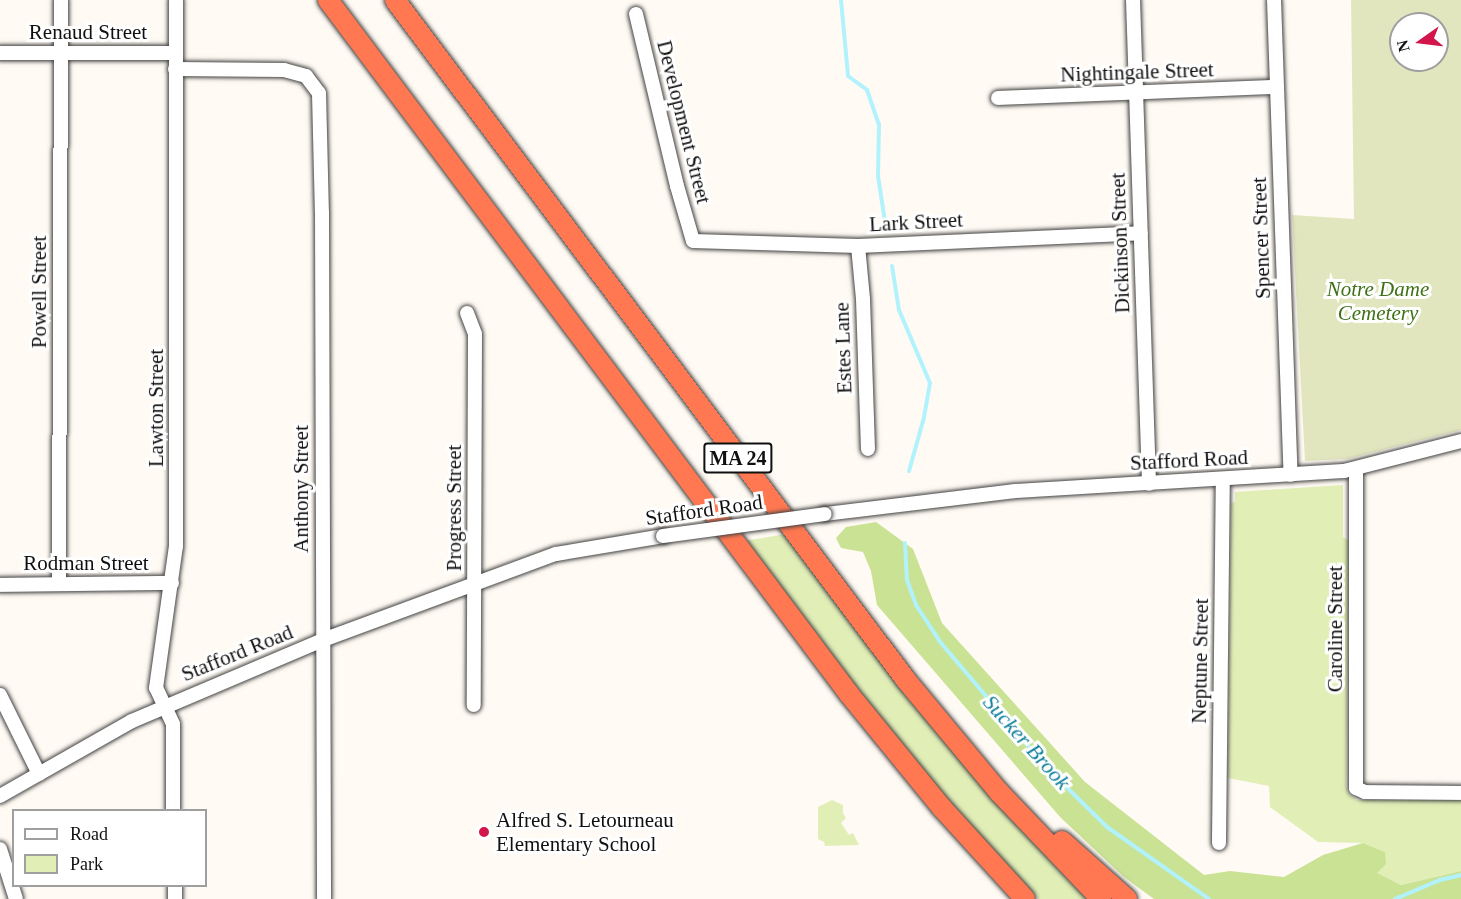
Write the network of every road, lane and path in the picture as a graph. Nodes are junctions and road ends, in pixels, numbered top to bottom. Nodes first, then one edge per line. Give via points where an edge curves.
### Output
1 (61, 0) edge
2 (176, 0) edge
3 (328, 0) edge
4 (394, 0) edge
5 (1133, 0) edge
6 (1274, 0) edge
7 (636, 14) dead end
8 (61, 52) junction
9 (0, 53) edge
10 (176, 53) junction
11 (176, 69) junction
12 (1277, 87) junction
13 (1136, 93) junction
14 (998, 98) dead end
15 (1141, 233) junction
16 (693, 241) joint
17 (858, 246) junction
18 (467, 313) dead end
19 (1461, 441) edge
20 (868, 449) dead end
21 (1356, 469) junction
22 (1291, 475) junction
23 (1223, 479) junction
24 (1149, 484) junction
25 (172, 583) junction
26 (59, 584) junction
27 (475, 584) junction
28 (0, 585) edge
29 (323, 640) junction
30 (876, 641) junction
31 (0, 695) edge
32 (474, 705) dead end
33 (164, 706) junction
34 (39, 774) junction
35 (1461, 794) edge
36 (0, 796) edge
37 (173, 809) edge
38 (1219, 843) dead end
39 (974, 844) junction
40 (0, 849) edge
41 (12, 886) edge
42 (324, 899) edge
43 (1018, 899) edge
44 (1025, 899) edge
45 (1101, 899) edge
46 (1127, 899) edge

1 - 8 street, Powell Street
2 - 10 street, Lawton Street
3 - 39 highway, MA 24 via 827,666
4 - 30 highway, MA 24
5 - 13 street, Dickinson Street
6 - 12 street, Spencer Street
7 - 16 street, Development Street
8 - 9 street, Renaud Street
8 - 10 street, Renaud Street
8 - 26 street, Powell Street
10 - 11 street, Lawton Street
11 - 25 street, Lawton Street via 178,315 176,546
11 - 29 street, Anthony Street via 284,70 306,76 319,93
12 - 13 street, Nightingale Street
12 - 22 street, Spencer Street
13 - 14 street, Nightingale Street
13 - 15 street, Dickinson Street
15 - 17 street, Lark Street
15 - 24 street, Dickinson Street
16 - 17 street, Lark Street
17 - 20 street, Estes Lane
18 - 27 street, Progress Street via 475,334
19 - 21 street, Stafford Road
21 - 22 street, Stafford Road
21 - 35 street, Caroline Street via 1357,790
22 - 23 street, Stafford Road
23 - 24 street, Stafford Road
23 - 38 street, Neptune Street
24 - 27 street, Stafford Road, bridge via 1016,491 663,536 556,554
25 - 26 street, Rodman Street
25 - 33 street, Lawton Street via 156,688
26 - 28 street, Rodman Street
27 - 29 street, Stafford Road
27 - 32 street, Progress Street
29 - 33 street, Stafford Road
29 - 42 street, Anthony Street
30 - 45 highway, MA 24 via 993,784
30 - 46 highway via 1032,811
31 - 34 street
33 - 34 street, Stafford Road
33 - 37 street, Lawton Street via 173,724
34 - 36 street, Stafford Road
39 - 43 highway
39 - 44 highway, MA 24
40 - 41 street

